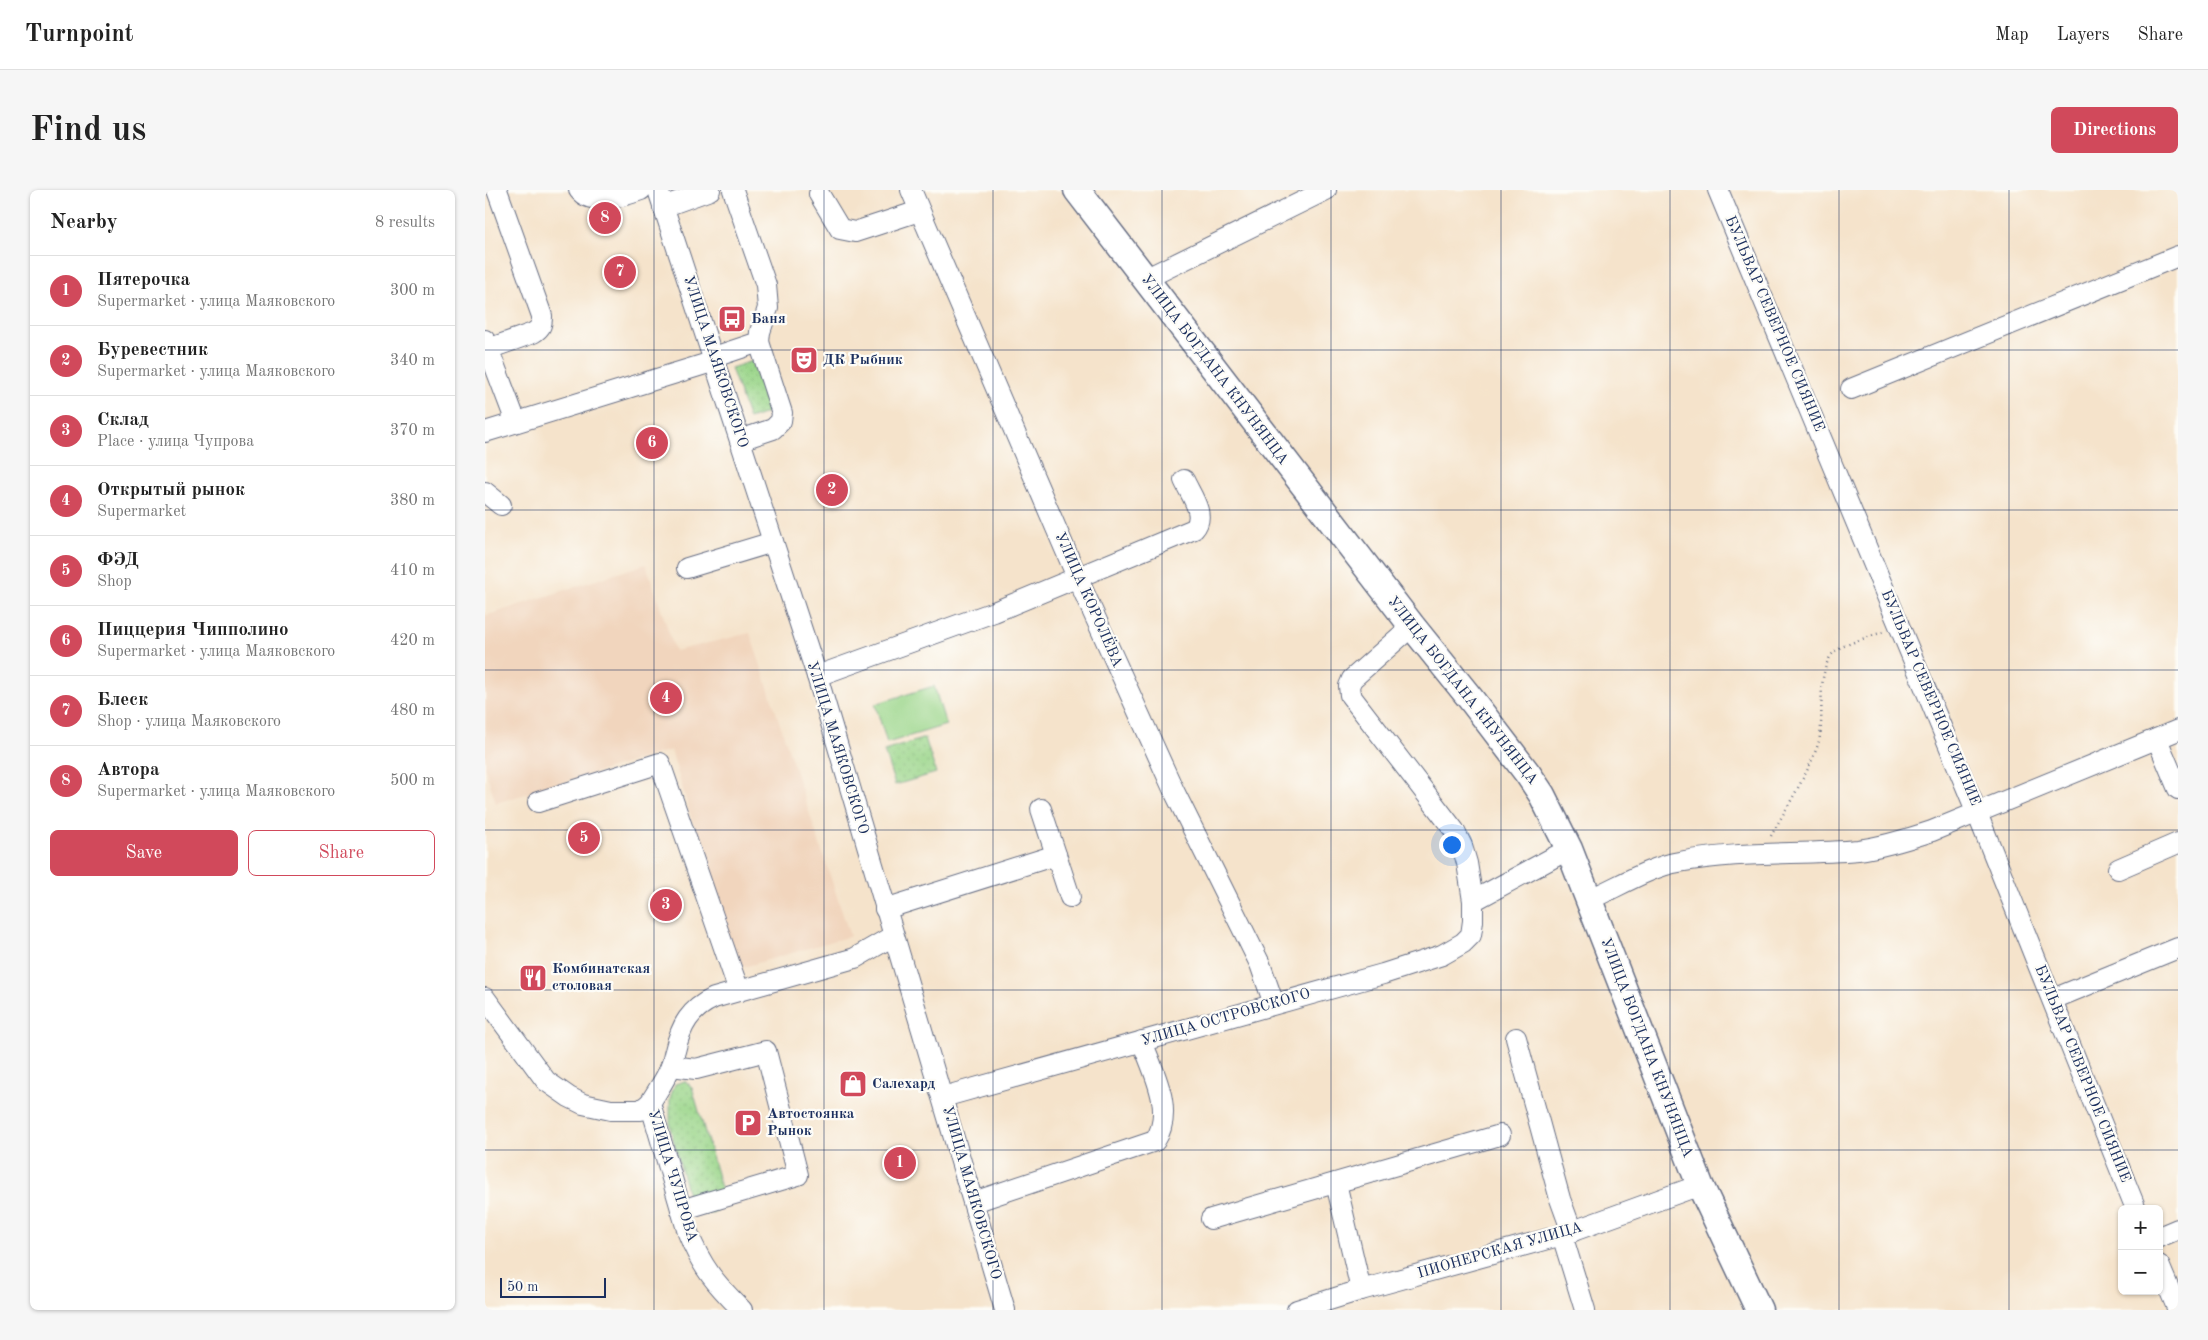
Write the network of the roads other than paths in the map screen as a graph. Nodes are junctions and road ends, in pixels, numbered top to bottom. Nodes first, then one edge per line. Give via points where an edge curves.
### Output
1 (497, 190) edge
2 (579, 190) edge
3 (641, 190) edge
4 (710, 190) edge
5 (733, 190) edge
6 (911, 190) edge
7 (1077, 190) edge
8 (1326, 190) edge
9 (1718, 190) edge
10 (819, 194) dead end
11 (661, 198) edge
12 (919, 211) junction
13 (2178, 256) edge
14 (1145, 279) junction
15 (759, 342) junction
16 (487, 344) edge
17 (714, 359) junction
18 (1851, 389) dead end
19 (516, 422) junction
20 (485, 432) edge
21 (740, 440) junction
22 (1183, 480) dead end
23 (485, 492) edge
24 (501, 505) dead end
25 (773, 542) junction
26 (687, 568) dead end
27 (1077, 578) junction
28 (1412, 626) junction
29 (817, 676) junction
30 (2178, 730) edge
31 (2157, 739) junction
32 (2178, 790) edge
33 (538, 802) dead end
34 (1041, 809) dead end
35 (1977, 813) junction
36 (2178, 843) edge
37 (1569, 849) junction
38 (1056, 855) junction
39 (2118, 869) dead end
40 (1070, 897) dead end
41 (1588, 900) junction
42 (1473, 901) junction
43 (885, 909) junction
44 (893, 936) junction
45 (2178, 948) edge
46 (739, 991) junction
47 (485, 998) edge
48 (2053, 999) junction
49 (1275, 1004) junction
50 (1515, 1038) dead end
51 (1143, 1041) junction
52 (671, 1066) junction
53 (943, 1097) junction
54 (650, 1103) junction
55 (1500, 1135) dead end
56 (1336, 1183) junction
57 (1700, 1185) junction
58 (974, 1202) junction
59 (2134, 1205) edge
60 (681, 1210) junction
61 (1211, 1220) dead end
62 (2178, 1230) edge
63 (1567, 1233) junction
64 (2163, 1236) edge
65 (2163, 1275) edge
66 (1361, 1290) junction
67 (742, 1310) edge
68 (1005, 1310) edge
69 (1297, 1310) edge
70 (1585, 1310) edge
71 (1759, 1310) edge
72 (2178, 1310) edge

1 - 16 street via 542,324 533,333
2 - 3 street via 588,198 597,199
4 - 11 street
5 - 15 street via 766,285 768,308
6 - 12 street, УЛИЦА КОРОЛЁВА
7 - 14 main road, УЛИЦА БОГДАНА КНУНЯНЦА
8 - 14 street
9 - 35 street, БУЛЬВАР СЕВЕРНОЕ СИЯНИЕ
10 - 12 street via 840,229 855,232
11 - 17 street, УЛИЦА МАЯКОВСКОГО
12 - 27 street, УЛИЦА КОРОЛЁВА
13 - 18 street
14 - 28 main road, УЛИЦА БОГДАНА КНУНЯНЦА
15 - 17 street
15 - 21 street via 782,413 781,422 773,429
16 - 19 street
17 - 19 street
17 - 21 street, УЛИЦА МАЯКОВСКОГО
19 - 20 street
21 - 25 street, УЛИЦА МАЯКОВСКОГО
22 - 27 street via 1200,516 1195,528
23 - 24 street
25 - 26 street
25 - 29 street, УЛИЦА МАЯКОВСКОГО
27 - 29 street via 994,612
27 - 49 street, УЛИЦА КОРОЛЁВА via 1174,791 1260,964
28 - 37 main road, УЛИЦА БОГДАНА КНУНЯНЦА via 1528,774
28 - 42 street via 1353,679 1349,686 1350,695 1454,830 1467,863
29 - 43 street, УЛИЦА МАЯКОВСКОГО
30 - 31 street
31 - 32 street
31 - 35 street
33 - 46 street via 659,758
34 - 38 street
35 - 41 street via 1898,842 1859,850 1751,854 1679,862
35 - 48 street, БУЛЬВАР СЕВЕРНОЕ СИЯНИЕ
36 - 39 street
37 - 41 main road, УЛИЦА БОГДАНА КНУНЯНЦА
37 - 42 street
38 - 40 street
38 - 43 street
41 - 57 main road, УЛИЦА БОГДАНА КНУНЯНЦА
42 - 49 street, УЛИЦА ОСТРОВСКОГО via 1471,935 1442,955
43 - 44 street, УЛИЦА МАЯКОВСКОГО
44 - 46 street, УЛИЦА ЧУПРОВА via 855,958
44 - 53 street, УЛИЦА МАЯКОВСКОГО
45 - 48 street
46 - 52 street, УЛИЦА ЧУПРОВА via 714,998 693,1010 680,1036
47 - 54 street via 546,1081 569,1097 583,1104 611,1110 641,1110
48 - 59 street, БУЛЬВАР СЕВЕРНОЕ СИЯНИЕ
49 - 51 street, УЛИЦА ОСТРОВСКОГО
50 - 63 street
51 - 53 street, УЛИЦА ОСТРОВСКОГО
51 - 58 street via 1164,1106 1162,1131 1155,1141
52 - 54 street, УЛИЦА ЧУПРОВА
52 - 60 street via 696,1069 765,1051 798,1175
53 - 58 street, УЛИЦА МАЯКОВСКОГО
54 - 60 street, УЛИЦА ЧУПРОВА
55 - 56 street
56 - 61 street
56 - 66 street
57 - 63 street, ПИОНЕРСКАЯ УЛИЦА
57 - 71 main road, УЛИЦА БОГДАНА КНУНЯНЦА
58 - 68 street, УЛИЦА МАЯКОВСКОГО
60 - 67 street, УЛИЦА ЧУПРОВА via 705,1270
62 - 64 street
63 - 66 street, ПИОНЕРСКАЯ УЛИЦА
63 - 70 street
65 - 72 street
66 - 69 street, ПИОНЕРСКАЯ УЛИЦА

